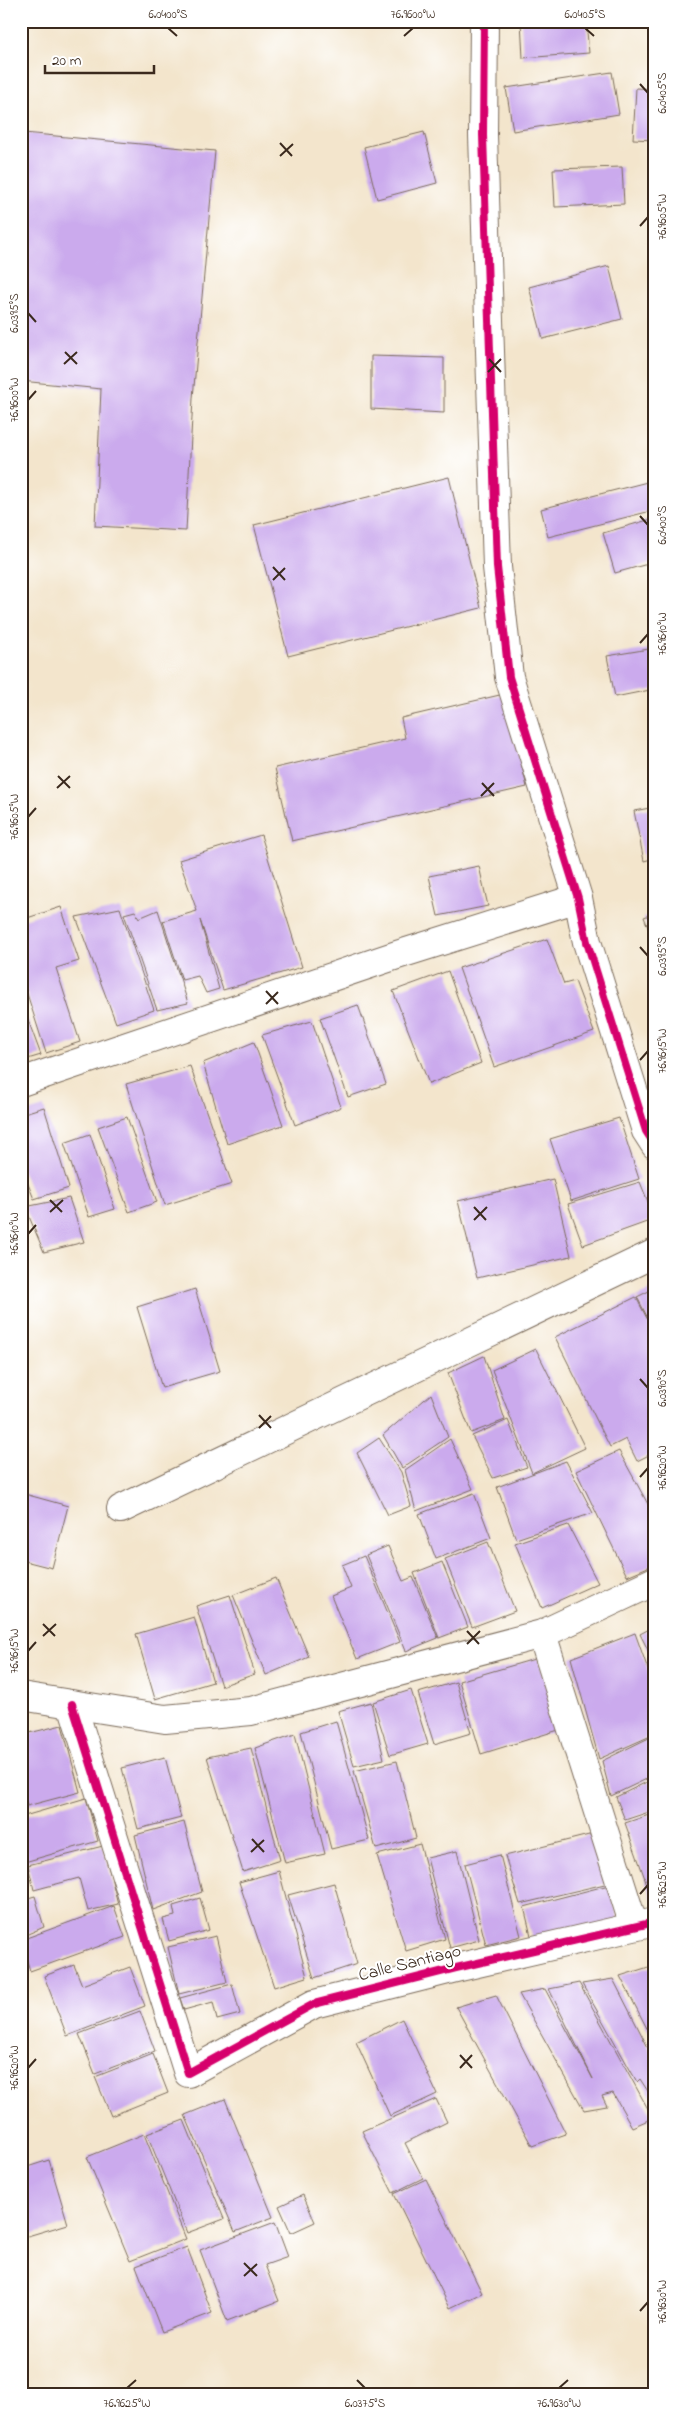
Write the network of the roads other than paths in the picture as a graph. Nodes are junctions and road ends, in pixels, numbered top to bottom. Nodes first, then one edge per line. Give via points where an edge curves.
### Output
1 (484, 21) edge
2 (578, 898) junction
3 (21, 1082) edge
4 (655, 1145) edge
5 (655, 1253) edge
6 (121, 1509) dead end
7 (655, 1581) edge
8 (542, 1634) junction
9 (21, 1696) edge
10 (72, 1704) junction
11 (644, 1924) edge

1 - 2 street via 483,135 497,567 509,677
2 - 3 street via 396,955
2 - 4 street via 587,942 646,1131
5 - 6 street
7 - 8 street
8 - 10 street via 251,1711 165,1719
8 - 11 street
9 - 10 street
10 - 11 street, Calle Santiago via 188,2073 314,2004

